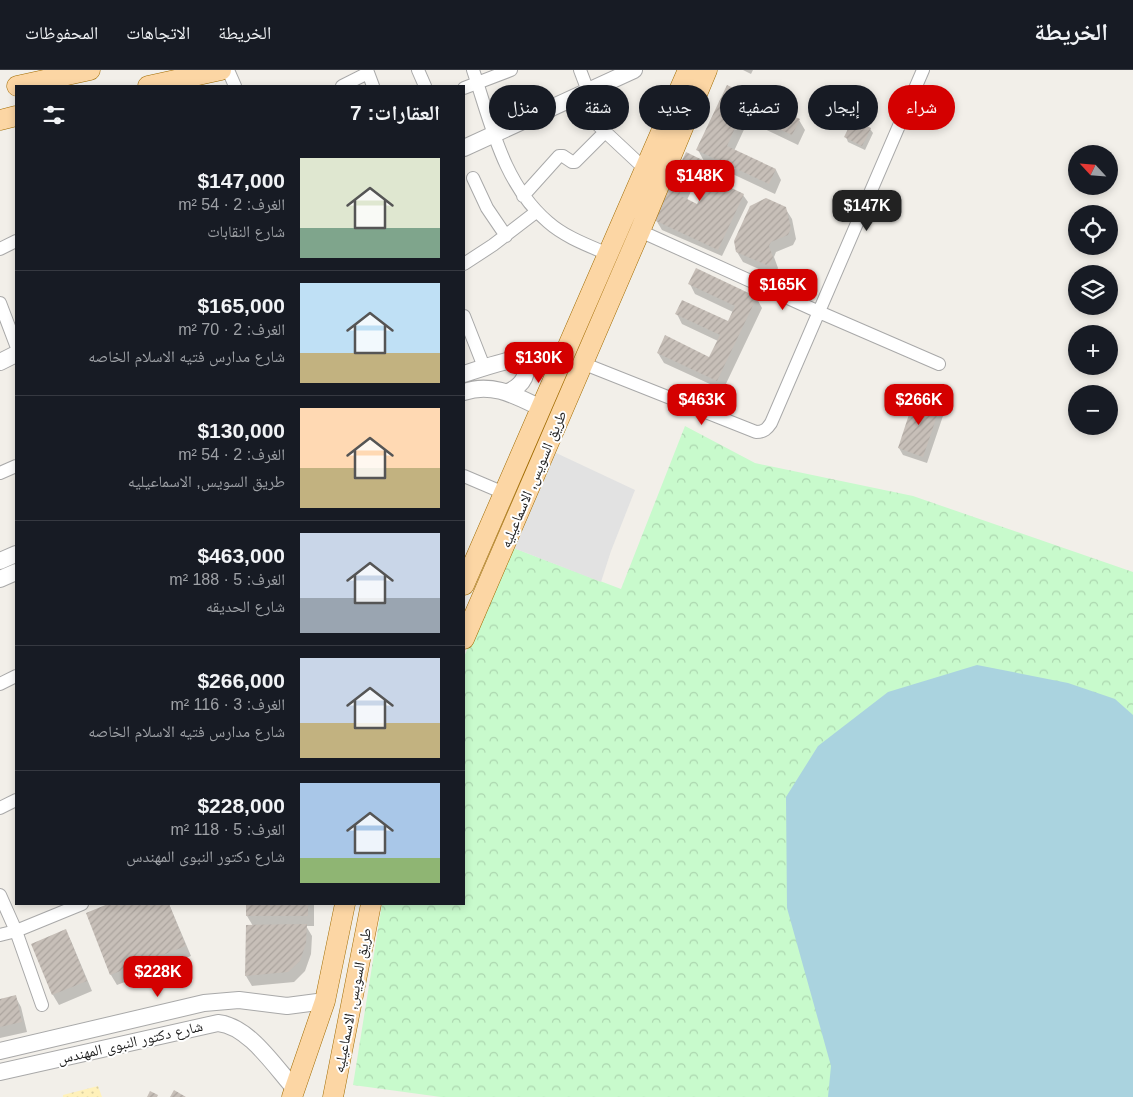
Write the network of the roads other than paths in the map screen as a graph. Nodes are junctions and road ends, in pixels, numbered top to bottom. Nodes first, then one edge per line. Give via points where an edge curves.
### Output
1 (90, 70) edge
2 (221, 70) edge
3 (228, 70) edge
4 (418, 70) edge
5 (474, 70) edge
6 (511, 70) edge
7 (580, 70) edge
8 (634, 70) edge
9 (688, 70) edge
10 (707, 70) edge
11 (923, 70) edge
12 (368, 72) edge
13 (54, 74) edge
14 (478, 83) junction
15 (19, 85) edge
16 (153, 85) edge
17 (235, 85) edge
18 (344, 85) edge
19 (374, 85) edge
20 (425, 85) edge
21 (586, 85) edge
22 (601, 85) edge
23 (15, 86) edge
24 (465, 88) edge
25 (0, 90) edge
26 (566, 102) edge
27 (15, 116) edge
28 (0, 120) edge
29 (605, 132) joint
30 (495, 134) junction
31 (465, 148) edge
32 (645, 169) junction
33 (473, 178) dead end
34 (523, 196) junction
35 (536, 212) junction
36 (640, 231) junction
37 (506, 236) junction
38 (15, 242) edge
39 (0, 249) edge
40 (608, 254) junction
41 (465, 263) edge
42 (0, 303) edge
43 (818, 312) junction
44 (465, 319) edge
45 (15, 342) edge
46 (15, 354) edge
47 (564, 354) junction
48 (524, 356) junction
49 (0, 362) edge
50 (582, 363) junction
51 (939, 364) dead end
52 (484, 367) junction
53 (465, 374) edge
54 (465, 392) edge
55 (508, 392) junction
56 (541, 408) junction
57 (15, 466) edge
58 (0, 473) edge
59 (465, 476) edge
60 (504, 493) junction
61 (15, 554) edge
62 (0, 560) edge
63 (15, 572) edge
64 (0, 579) edge
65 (465, 583) edge
66 (465, 637) edge
67 (15, 676) edge
68 (0, 684) edge
69 (15, 800) edge
70 (0, 808) edge
71 (0, 895) edge
72 (80, 905) edge
73 (344, 905) edge
74 (371, 905) edge
75 (16, 931) junction
76 (0, 935) edge
77 (223, 1000) junction
78 (326, 1001) junction
79 (42, 1005) dead end
80 (222, 1023) junction
81 (49, 1039) junction
82 (0, 1051) edge
83 (54, 1060) junction
84 (0, 1072) edge
85 (294, 1093) edge
86 (333, 1097) edge

1 - 13 main road
2 - 16 main road
3 - 17 street
4 - 20 street
5 - 14 street
6 - 14 street
7 - 21 street
8 - 22 street
9 - 32 main road, طريق السويس, الاسماعيليه
10 - 36 main road, طريق السويس, الاسماعيليه
11 - 43 street
12 - 18 street
12 - 19 street
13 - 15 main road
14 - 24 street
14 - 30 street
23 - 25 main road
26 - 30 street
27 - 28 main road
29 - 32 street
29 - 34 street via 575,162 559,156
30 - 31 street
30 - 34 street via 504,162
32 - 40 main road, طريق السويس, الاسماعيليه
33 - 37 street via 487,208
34 - 35 street
35 - 37 street
35 - 40 street via 562,232
36 - 43 street
36 - 50 main road, طريق السويس, الاسماعيليه
37 - 41 street
38 - 39 street
40 - 47 main road, طريق السويس, الاسماعيليه
42 - 45 street
43 - 50 street via 771,423 762,432
43 - 51 street
44 - 52 street
46 - 49 street
47 - 48 street
47 - 56 main road, طريق السويس, الاسماعيليه
48 - 52 street
48 - 55 street via 527,374 523,382
50 - 66 main road, طريق السويس, الاسماعيليه
52 - 53 street
54 - 55 street via 489,388
55 - 56 street
56 - 60 main road, طريق السويس, الاسماعيليه
57 - 58 street
59 - 60 street
60 - 65 main road, طريق السويس, الاسماعيليه
61 - 62 street
63 - 64 street
67 - 68 street
69 - 70 street
71 - 75 street
72 - 75 street
73 - 78 main road, طريق السويس, الاسماعيليه
74 - 86 main road, طريق السويس, الاسماعيليه
75 - 76 street
75 - 79 street
77 - 78 street via 287,1006
77 - 80 street
77 - 81 street
78 - 85 main road, طريق السويس, الاسماعيليه
80 - 83 street, شارع دكتور النبوى المهندس
80 - 85 street, شارع دكتور النبوى المهندس via 251,1039
81 - 82 street
81 - 83 street
83 - 84 street, شارع دكتور النبوى المهندس

